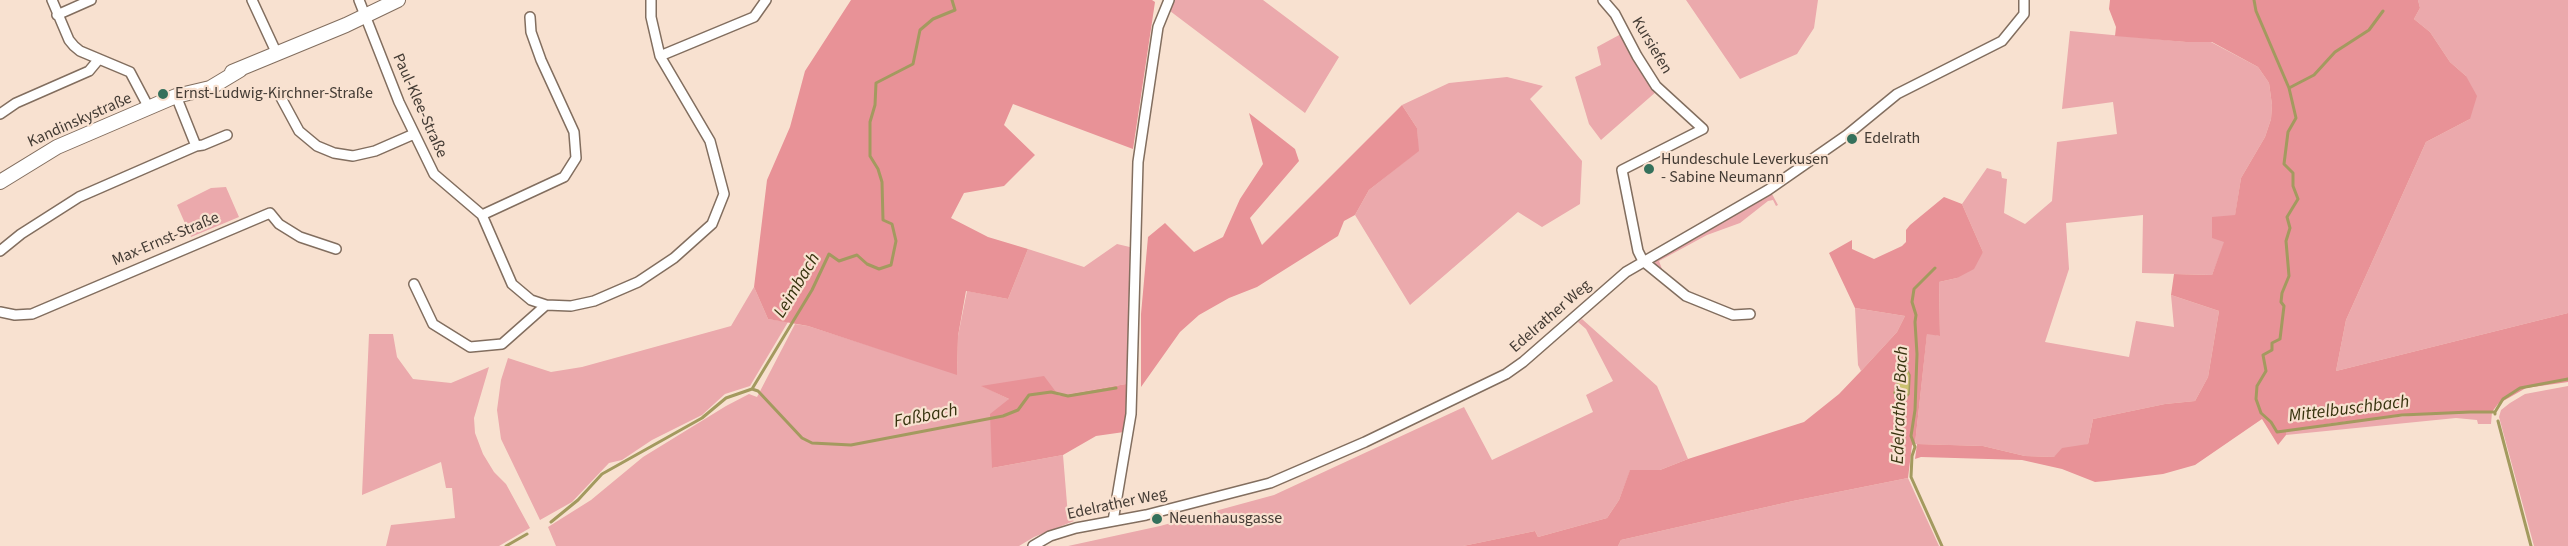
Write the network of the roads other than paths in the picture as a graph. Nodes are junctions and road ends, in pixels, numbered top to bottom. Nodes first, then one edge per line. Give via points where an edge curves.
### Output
1 (52, 0) edge
2 (91, 0) edge
3 (252, 0) edge
4 (358, 0) edge
5 (398, 0) edge
6 (651, 0) edge
7 (766, 0) edge
8 (1169, 0) edge
9 (1602, 0) edge
10 (2024, 0) edge
11 (57, 15) junction
12 (365, 16) junction
13 (530, 17) dead end
14 (277, 54) junction
15 (660, 56) junction
16 (99, 59) junction
17 (279, 94) dead end
18 (176, 96) junction
19 (149, 108) junction
20 (0, 114) edge
21 (414, 134) junction
22 (226, 135) dead end
23 (196, 146) junction
24 (0, 182) edge
25 (482, 214) junction
26 (336, 249) dead end
27 (0, 251) edge
28 (1643, 261) junction
29 (414, 284) dead end
30 (546, 305) junction
31 (0, 312) edge
32 (1750, 314) dead end
33 (1113, 521) junction
34 (1033, 546) edge

1 - 11 street
2 - 11 street
3 - 14 street
4 - 12 street, Paul-Klee-Straße
5 - 12 street, Kandinskystraße
6 - 15 street, Paul-Klee-Straße
7 - 15 street via 754,17
8 - 33 street via 1158,27 1138,162 1131,414
9 - 28 street, Kursiefen via 1615,14 1656,86 1703,129 1622,170
10 - 28 street, Edelrather Weg via 2024,14 2002,41 1897,94 1847,135 1768,190
11 - 16 street via 74,46
12 - 14 street, Kandinskystraße
12 - 21 street, Paul-Klee-Straße
13 - 25 street via 541,60 574,132 576,158 564,177
14 - 18 street, Kandinskystraße via 210,88
15 - 30 street, Paul-Klee-Straße via 710,141 724,194 712,224 674,258 638,282 594,302
16 - 19 street via 130,72
16 - 20 street via 89,71
17 - 21 street via 299,131 317,146 334,153 353,156 375,151
18 - 19 street, Kandinskystraße
18 - 23 street
19 - 24 street, Kandinskystraße via 57,147
21 - 25 street, Paul-Klee-Straße via 434,174
22 - 23 street
23 - 27 street via 79,197
25 - 30 street, Paul-Klee-Straße via 512,284 531,300
26 - 31 street, Max-Ernst-Straße via 300,237 270,213 32,314
28 - 32 street via 1686,296 1734,315
28 - 33 street, Edelrather Weg via 1506,374 1270,483
29 - 30 street via 433,324 470,347 502,344
33 - 34 street, Edelrather Weg via 1050,536

